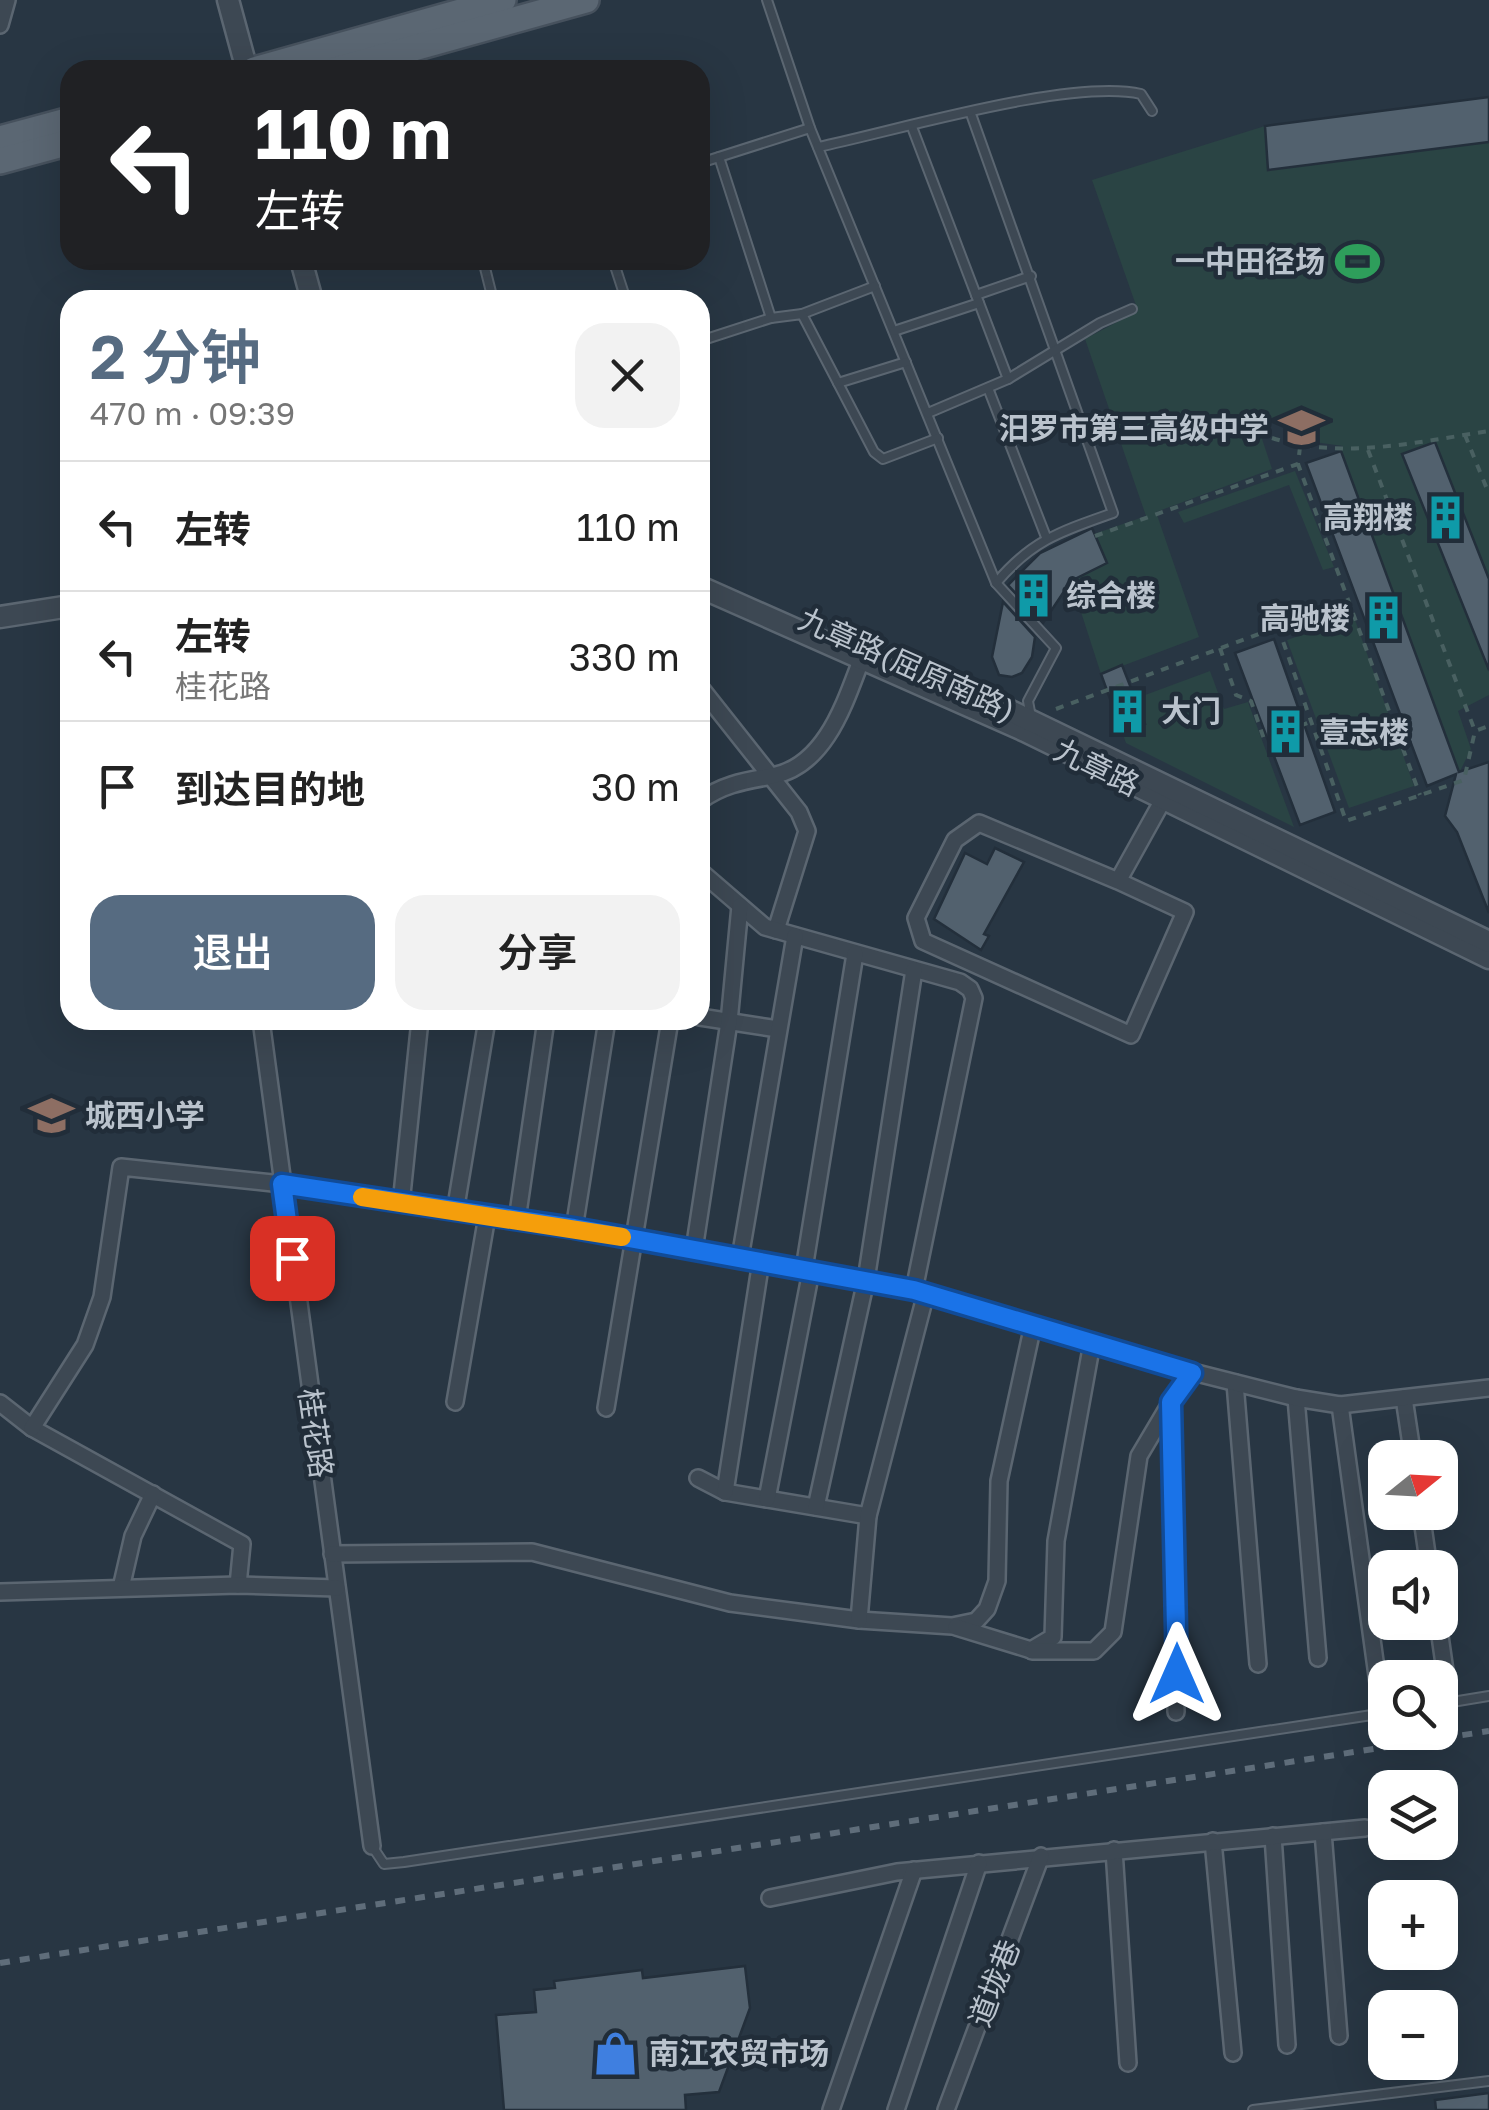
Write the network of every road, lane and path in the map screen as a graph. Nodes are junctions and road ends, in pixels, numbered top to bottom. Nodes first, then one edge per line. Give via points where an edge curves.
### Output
1 (7, 0) edge
2 (228, 0) edge
3 (502, 0) edge
4 (586, 0) edge
5 (767, 0) edge
6 (0, 25) edge
7 (247, 60) edge
8 (286, 60) edge
9 (371, 60) edge
10 (1152, 111) dead end
11 (971, 114) junction
12 (60, 123) edge
13 (912, 127) junction
14 (810, 128) junction
15 (0, 139) edge
16 (60, 145) edge
17 (818, 148) junction
18 (719, 157) junction
19 (710, 160) edge
20 (0, 161) edge
21 (1031, 276) junction
22 (875, 286) junction
23 (977, 299) junction
24 (1132, 309) dead end
25 (802, 314) junction
26 (771, 318) junction
27 (894, 331) junction
28 (710, 337) edge
29 (1058, 352) junction
30 (906, 362) junction
31 (1008, 379) junction
32 (838, 384) junction
33 (988, 388) junction
34 (928, 414) junction
35 (1489, 431) edge
36 (1466, 434) junction
37 (938, 438) junction
38 (1272, 438) dead end
39 (1300, 446) junction
40 (1368, 450) junction
41 (1298, 464) junction
42 (1489, 494) edge
43 (1095, 536) dead end
44 (1046, 537) junction
45 (710, 578) edge
46 (996, 584) junction
47 (710, 591) edge
48 (1351, 600) junction
49 (60, 608) edge
50 (0, 617) edge
51 (60, 621) edge
52 (1278, 626) junction
53 (0, 629) edge
54 (1220, 648) junction
55 (862, 658) junction
56 (710, 700) edge
57 (1031, 718) junction
58 (1311, 721) junction
59 (1489, 726) edge
60 (1475, 730) junction
61 (771, 776) junction
62 (710, 795) edge
63 (1420, 796) junction
64 (1162, 800) junction
65 (710, 880) edge
66 (1118, 881) junction
67 (740, 906) junction
68 (776, 930) junction
69 (795, 936) junction
70 (1489, 942) edge
71 (855, 954) junction
72 (1489, 958) edge
73 (914, 970) junction
74 (710, 1019) edge
75 (729, 1022) junction
76 (778, 1028) junction
77 (262, 1030) edge
78 (419, 1030) edge
79 (485, 1030) edge
80 (544, 1030) edge
81 (605, 1030) edge
82 (668, 1030) edge
83 (282, 1184) junction
84 (401, 1204) junction
85 (455, 1212) junction
86 (487, 1216) junction
87 (516, 1220) junction
88 (574, 1228) junction
89 (636, 1240) junction
90 (694, 1250) junction
91 (740, 1258) junction
92 (760, 1262) junction
93 (807, 1270) junction
94 (866, 1280) junction
95 (920, 1291) junction
96 (1032, 1325) junction
97 (1092, 1343) junction
98 (1192, 1373) junction
99 (1235, 1383) junction
100 (1489, 1388) edge
101 (1296, 1398) junction
102 (1404, 1398) junction
103 (454, 1402) dead end
104 (1171, 1402) junction
105 (0, 1403) edge
106 (1340, 1405) junction
107 (606, 1408) dead end
108 (32, 1428) junction
109 (1410, 1440) edge
110 (698, 1478) dead end
111 (725, 1492) junction
112 (153, 1494) junction
113 (767, 1500) junction
114 (816, 1508) junction
115 (868, 1516) junction
116 (332, 1554) junction
117 (238, 1584) junction
118 (120, 1588) junction
119 (338, 1588) junction
120 (0, 1592) edge
121 (859, 1620) junction
122 (952, 1626) junction
123 (1031, 1650) junction
124 (1318, 1658) dead end
125 (1375, 1660) edge
126 (1258, 1664) dead end
127 (1489, 1696) edge
128 (1458, 1701) edge
129 (1176, 1712) dead end
130 (1368, 1716) edge
131 (1365, 1828) dead end
132 (1323, 1832) junction
133 (1273, 1836) junction
134 (1212, 1842) junction
135 (372, 1846) joint
136 (1114, 1850) junction
137 (1042, 1856) junction
138 (979, 1863) junction
139 (914, 1870) junction
140 (770, 1898) dead end
141 (1339, 2036) dead end
142 (1288, 2045) dead end
143 (1233, 2053) dead end
144 (1128, 2063) dead end
145 (1489, 2082) edge
146 (831, 2110) edge
147 (896, 2110) edge
148 (946, 2110) edge
149 (1253, 2110) edge

1 - 6 street
2 - 7 street
3 - 8 main road
4 - 9 main road
5 - 14 lane
10 - 11 lane via 1141,94 1115,88
11 - 13 lane
11 - 21 lane
12 - 15 main road
13 - 17 lane
13 - 23 lane
14 - 17 lane
14 - 18 lane
16 - 20 main road
17 - 22 lane
18 - 19 lane
18 - 26 lane
21 - 23 lane
21 - 29 lane
22 - 25 lane
22 - 27 lane
23 - 27 lane
23 - 31 lane
24 - 29 lane
25 - 26 lane
25 - 32 lane
26 - 28 lane
27 - 30 lane
29 - 31 lane
29 - 44 lane via 1114,513
30 - 32 lane
30 - 34 lane
31 - 33 lane
32 - 37 lane via 883,458
33 - 34 lane
33 - 44 lane
34 - 37 lane
35 - 36 path
36 - 40 path
36 - 42 path
37 - 46 lane
38 - 39 path
39 - 40 path
39 - 41 path
40 - 60 path
41 - 43 path
41 - 48 path
44 - 46 lane
45 - 57 street, 九章路(屈原南路)
46 - 57 lane via 1056,648 1028,702
47 - 55 street, 九章路
48 - 52 path
48 - 63 path
49 - 50 street
51 - 53 street
52 - 54 path
52 - 58 path
54 - 57 path
54 - 58 path via 1236,695 1251,701 1264,739
55 - 61 street via 826,738 786,772
55 - 64 street, 九章路
56 - 61 street
57 - 70 street, 九章路(屈原南路)
58 - 63 path via 1346,821
59 - 60 path
60 - 63 path via 1464,780
61 - 62 street
61 - 68 street via 807,831
64 - 66 street
64 - 72 street, 九章路
65 - 67 street
66 - 66 street via 1185,912 1132,1035 924,941 916,918 955,840 978,823
67 - 68 street
67 - 75 street
68 - 69 street
69 - 71 street
69 - 76 street
71 - 73 street
71 - 93 street
73 - 94 street
73 - 95 street via 960,982 974,998
74 - 75 street
75 - 76 street
75 - 90 street
76 - 91 street
77 - 83 street, 桂花路
78 - 84 street
79 - 85 street
80 - 87 street
81 - 88 street
82 - 89 street
83 - 84 street
83 - 108 street via 120,1167 102,1297 85,1345
83 - 116 street, 桂花路
84 - 85 street
85 - 86 street
86 - 87 street
86 - 103 street
87 - 88 street
88 - 89 street
89 - 90 street
89 - 107 street
90 - 91 street
91 - 92 street
92 - 93 street
92 - 111 street
93 - 94 street
93 - 113 street
94 - 95 street
94 - 114 street
95 - 96 street
95 - 115 street
96 - 97 street
96 - 122 street via 999,1481 997,1582 988,1609
97 - 98 street
97 - 123 street via 1056,1542 1053,1636
98 - 99 street
98 - 104 street
99 - 101 street
99 - 126 street
100 - 102 street
101 - 106 street
101 - 124 street
102 - 106 street
102 - 109 street
104 - 123 street via 1139,1456 1114,1632 1094,1651
104 - 129 street
105 - 108 street
106 - 125 street
108 - 112 street
110 - 111 street
111 - 113 street
112 - 117 street via 242,1544
112 - 118 street
113 - 114 street
114 - 115 street
115 - 121 street
116 - 119 street, 桂花路
116 - 121 street via 532,1552 730,1603
117 - 118 street
117 - 119 street
118 - 120 street
119 - 135 street, 桂花路
121 - 122 street
122 - 123 street
127 - 128 lane
130 - 135 lane via 404,1862 384,1864
131 - 132 street
132 - 133 street
132 - 141 street
133 - 134 street
133 - 142 street
134 - 136 street
134 - 143 street
136 - 137 street
136 - 144 street
137 - 138 street
137 - 148 street, 道垅巷
138 - 139 street
138 - 147 street
139 - 140 street
139 - 146 street
145 - 149 lane

